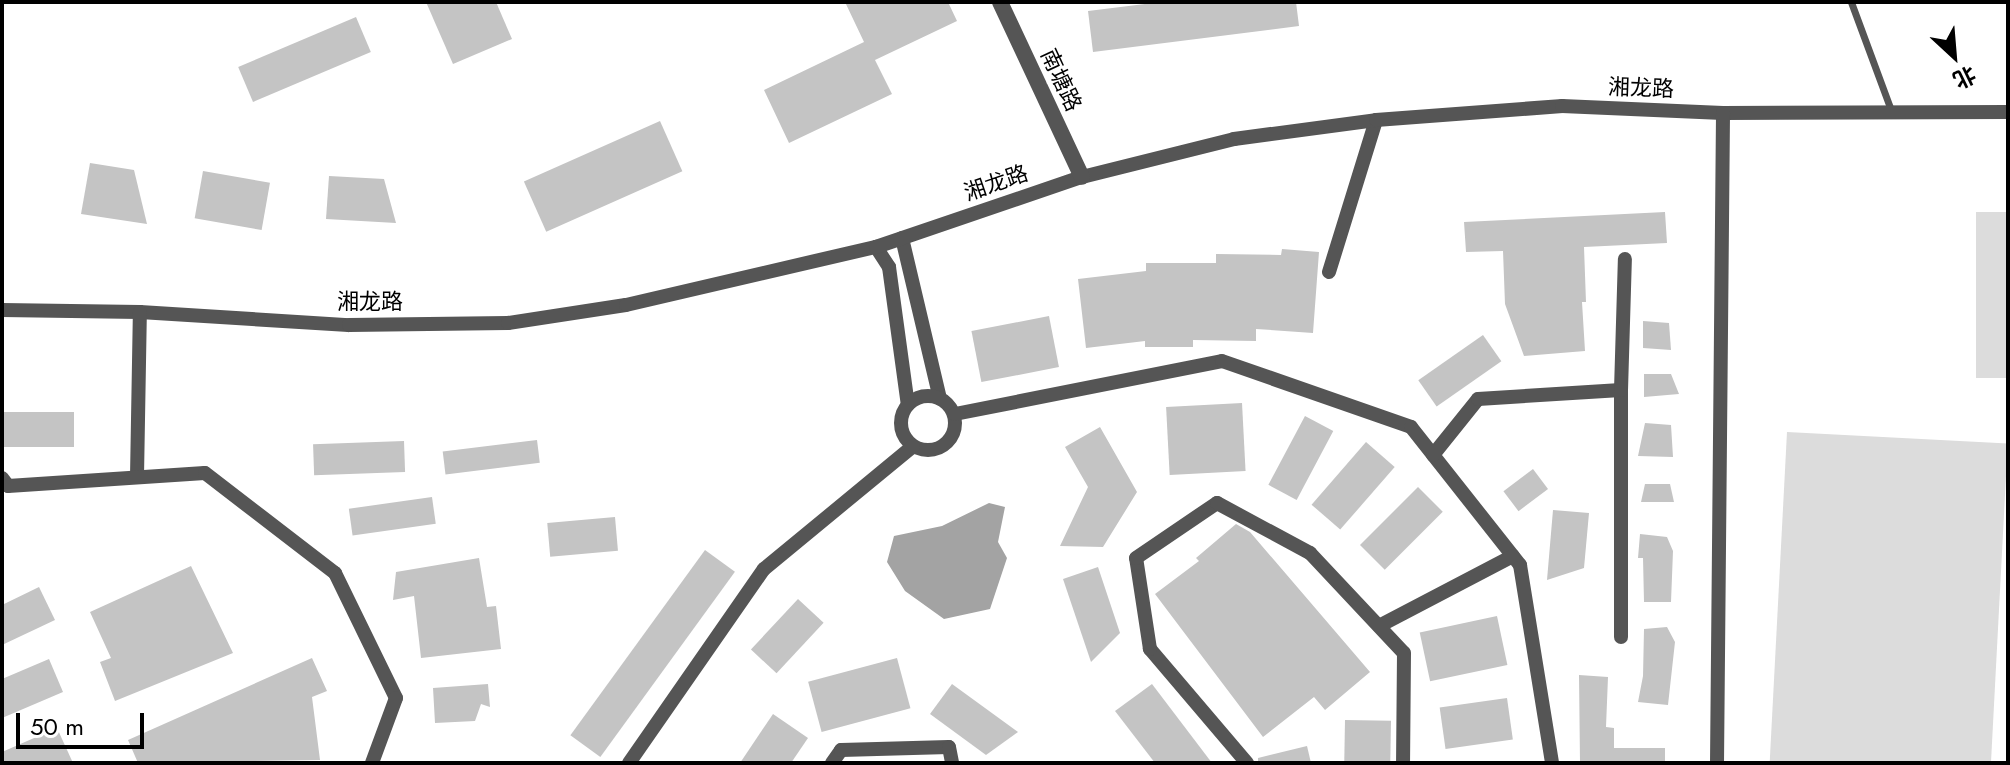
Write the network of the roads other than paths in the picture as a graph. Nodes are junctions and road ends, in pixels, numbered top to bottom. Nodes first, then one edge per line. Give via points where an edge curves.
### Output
1 (1000, 2) edge
2 (1851, 2) edge
3 (1891, 110) junction
4 (2008, 112) edge
5 (1723, 113) junction
6 (1376, 120) junction
7 (1082, 177) junction
8 (902, 238) junction
9 (876, 247) junction
10 (1625, 259) dead end
11 (1329, 272) dead end
12 (2, 310) edge
13 (140, 312) junction
14 (1621, 390) junction
15 (940, 399) junction
16 (908, 405) junction
17 (955, 414) junction
18 (913, 446) junction
19 (1433, 455) junction
20 (137, 477) junction
21 (2, 478) edge
22 (1513, 556) junction
23 (1379, 626) junction
24 (1621, 637) dead end
25 (372, 763) edge
26 (629, 763) edge
27 (832, 763) edge
28 (952, 763) edge
29 (1247, 763) edge
30 (1403, 763) edge
31 (1552, 763) edge
32 (1717, 763) edge

1 - 7 street, 南塘路
2 - 3 lane
3 - 4 street, 湘龙路
3 - 5 street, 湘龙路
5 - 6 street, 湘龙路 via 1562,106
5 - 32 street
6 - 7 street, 湘龙路 via 1234,139
6 - 11 street
7 - 8 street, 湘龙路
8 - 9 street, 湘龙路
8 - 15 street
9 - 13 street, 湘龙路 via 626,305 508,323 349,325
9 - 16 street via 889,267
10 - 14 street
12 - 13 street, 湘龙路
13 - 20 street
14 - 19 street via 1478,399
14 - 24 street
15 - 16 street via 920,397
15 - 17 street
16 - 18 street via 901,426
17 - 18 street via 955,431 944,446 926,451
17 - 19 street via 1222,361 1411,427
18 - 26 street via 764,569
19 - 22 street
20 - 21 street via 8,486
20 - 25 street via 205,473 335,573 396,698
22 - 23 street
22 - 31 street via 1520,565
23 - 29 street via 1310,553 1217,503 1136,558 1150,649
23 - 30 street via 1404,653
27 - 28 street via 841,750 949,747

